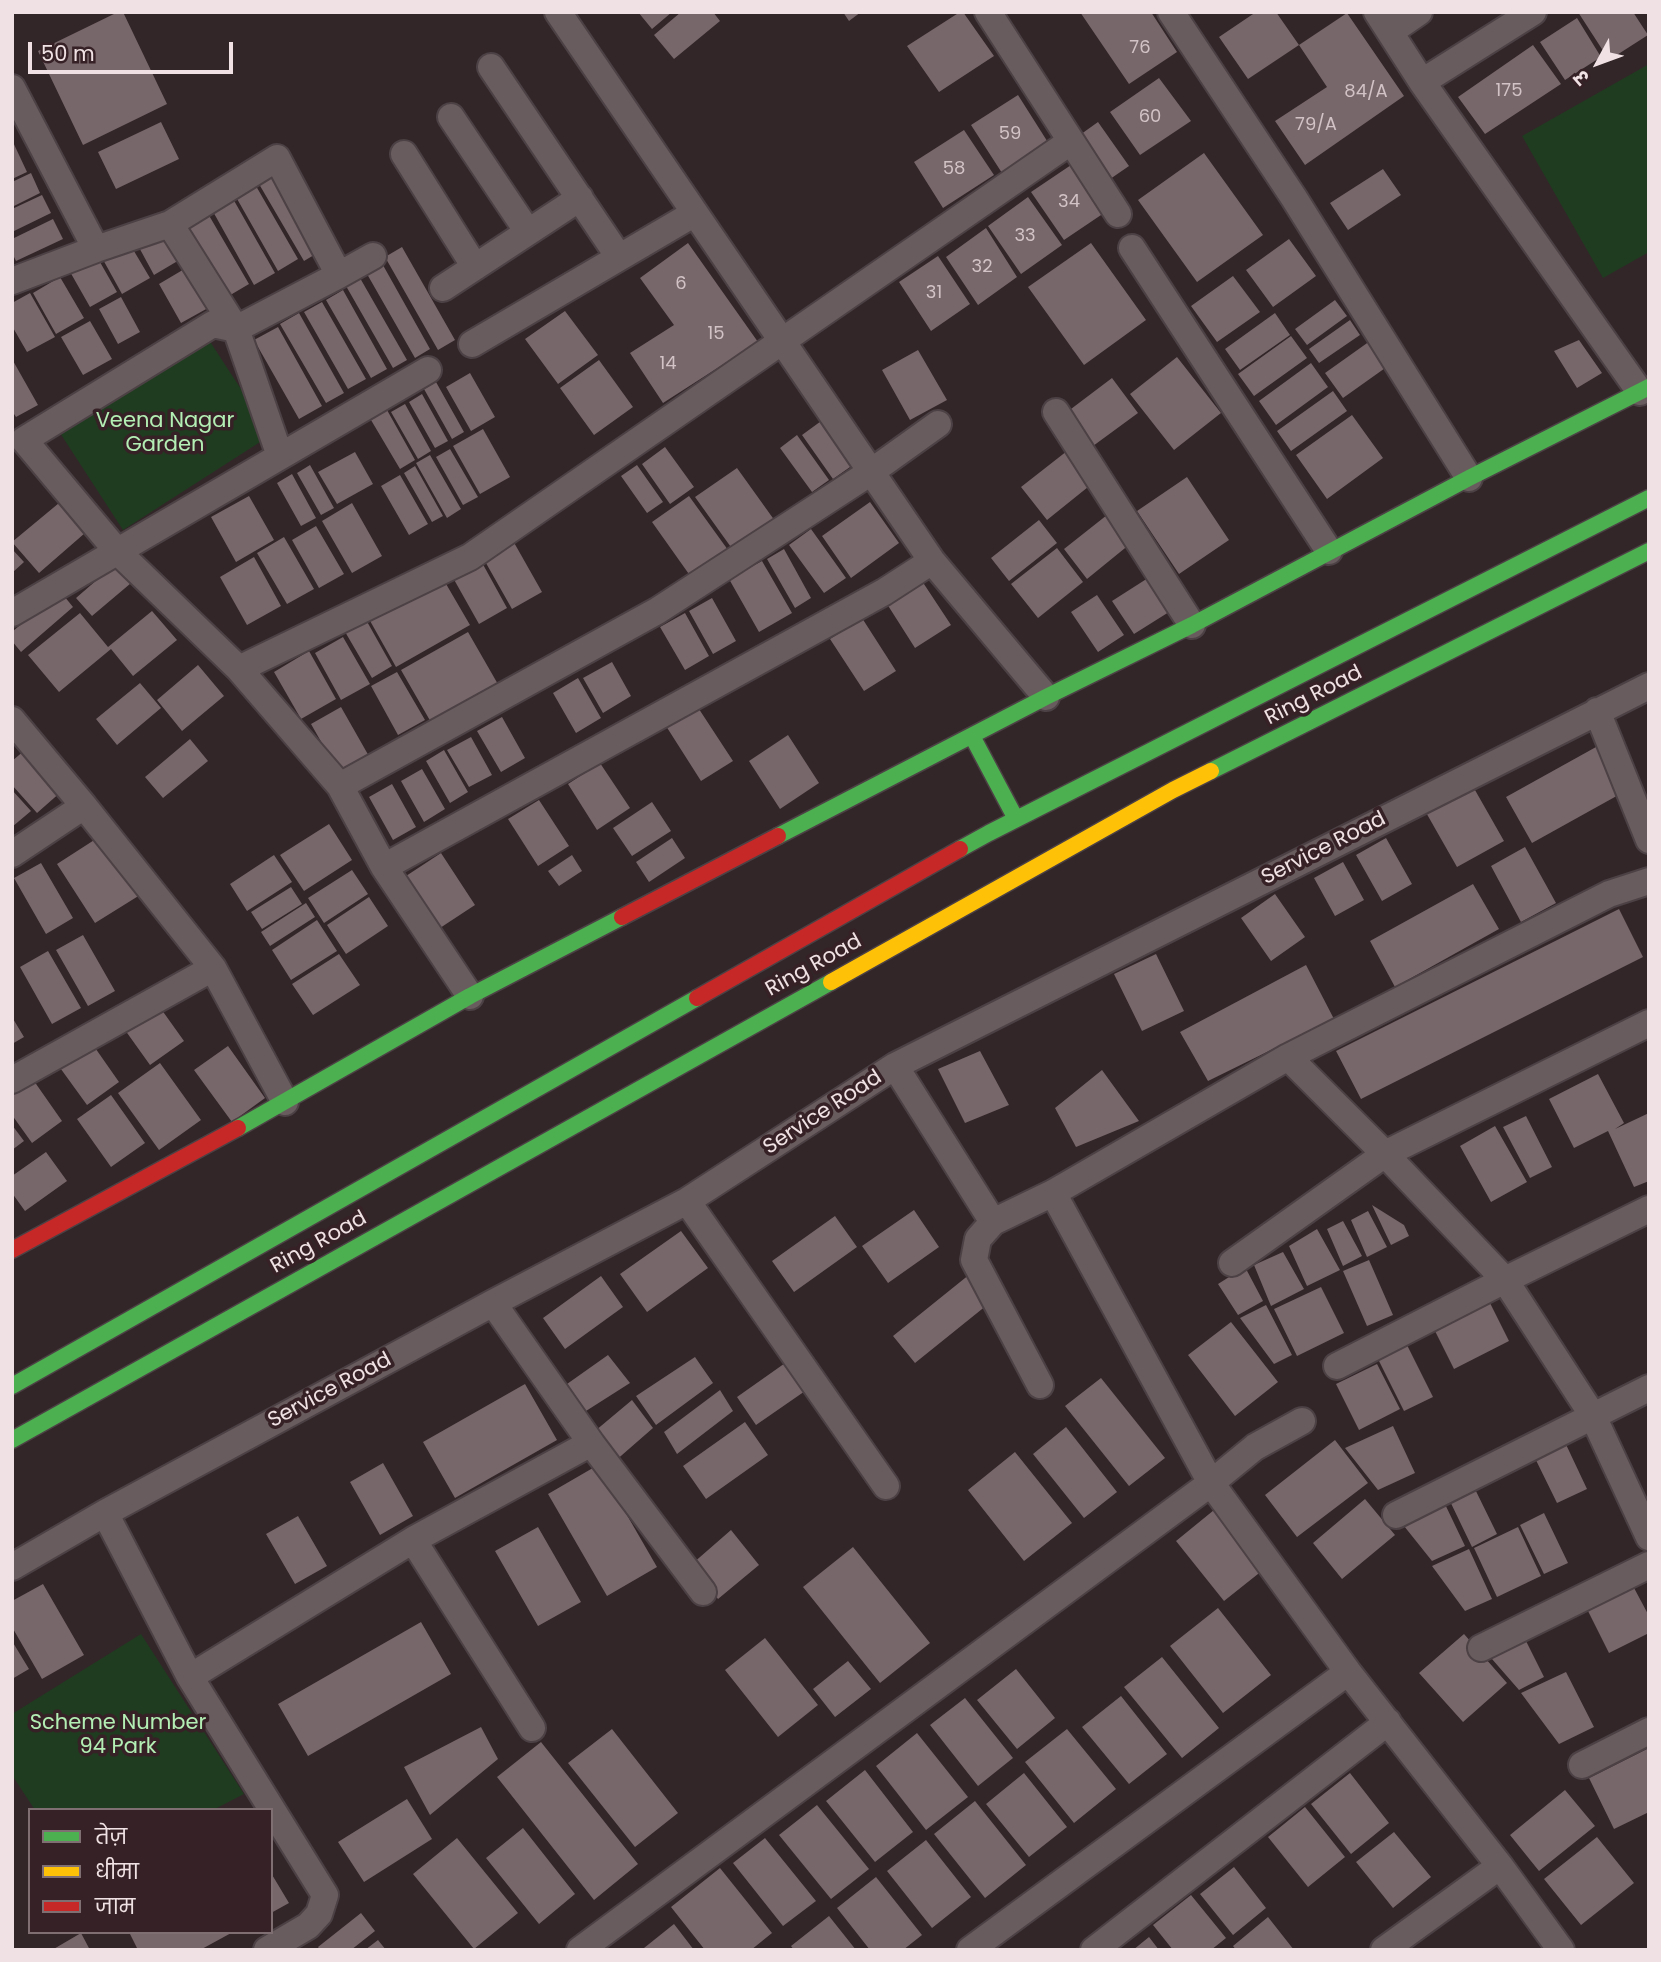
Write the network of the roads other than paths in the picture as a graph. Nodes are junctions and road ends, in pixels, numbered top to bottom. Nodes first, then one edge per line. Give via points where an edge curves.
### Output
1 (988, 12) edge
2 (1171, 12) edge
3 (1419, 12) edge
4 (1533, 12) edge
5 (561, 14) edge
6 (1384, 22) edge
7 (491, 67) dead end
8 (1422, 82) junction
9 (12, 88) edge
10 (451, 117) dead end
11 (1070, 142) junction
12 (404, 153) dead end
13 (580, 198) junction
14 (695, 213) junction
15 (1118, 214) dead end
16 (170, 224) junction
17 (528, 232) junction
18 (1132, 248) dead end
19 (96, 249) junction
20 (373, 256) dead end
21 (620, 257) junction
22 (475, 268) junction
23 (339, 275) junction
24 (12, 281) edge
25 (443, 288) dead end
26 (236, 328) junction
27 (782, 342) junction
28 (472, 344) dead end
29 (428, 370) dead end
30 (1644, 390) edge
31 (1056, 412) dead end
32 (938, 424) dead end
33 (18, 431) edge
34 (280, 456) junction
35 (871, 472) junction
36 (1469, 478) junction
37 (1649, 498) edge
38 (117, 551) junction
39 (1329, 551) junction
40 (1649, 551) edge
41 (932, 561) junction
42 (12, 613) edge
43 (1192, 625) junction
44 (239, 669) junction
45 (1649, 686) edge
46 (1046, 697) junction
47 (1597, 711) junction
48 (12, 720) edge
49 (972, 736) junction
50 (340, 786) junction
51 (84, 806) junction
52 (1016, 819) junction
53 (1649, 840) edge
54 (12, 854) edge
55 (384, 867) junction
56 (1649, 881) edge
57 (213, 968) junction
58 (470, 996) junction
59 (1649, 1023) edge
60 (1288, 1057) junction
61 (895, 1066) junction
62 (12, 1080) edge
63 (285, 1102) junction
64 (1385, 1154) junction
65 (1053, 1194) junction
66 (687, 1201) junction
67 (1649, 1209) edge
68 (993, 1222) junction
69 (12, 1250) edge
70 (1232, 1263) dead end
71 (1505, 1280) junction
72 (493, 1303) junction
73 (1337, 1366) dead end
74 (1040, 1385) dead end
75 (12, 1386) edge
76 (1649, 1388) edge
77 (1593, 1416) junction
78 (1301, 1421) dead end
79 (12, 1440) edge
80 (592, 1443) junction
81 (1210, 1483) junction
82 (886, 1486) dead end
83 (105, 1513) junction
84 (1396, 1515) dead end
85 (1649, 1537) edge
86 (413, 1540) junction
87 (1649, 1565) edge
88 (12, 1567) edge
89 (703, 1592) dead end
90 (1481, 1648) dead end
91 (1348, 1672) junction
92 (190, 1678) junction
93 (1388, 1722) junction
94 (532, 1728) dead end
95 (1649, 1731) edge
96 (1582, 1765) dead end
97 (271, 1808) edge
98 (273, 1811) edge
99 (1500, 1866) junction
100 (984, 1945) edge
101 (268, 1950) edge
102 (580, 1950) edge
103 (1094, 1950) edge
104 (1384, 1950) edge
105 (1561, 1950) edge

1 - 11 street
2 - 36 street
3 - 6 street
4 - 8 street
5 - 14 street
6 - 8 street
7 - 13 street
8 - 30 street
9 - 19 street
10 - 17 street
11 - 15 street
11 - 27 street
12 - 22 street
13 - 17 street
13 - 21 street
14 - 21 street
14 - 27 street
16 - 19 street
16 - 23 street via 277,158
16 - 26 street
17 - 22 street
18 - 39 street
19 - 24 street
20 - 23 street
21 - 28 street
22 - 25 street
23 - 26 street
26 - 33 street via 213,324
26 - 34 street
27 - 35 street
27 - 44 street via 470,557
29 - 34 street
30 - 36 main road
31 - 43 street
32 - 35 street
33 - 38 street
34 - 38 street
35 - 41 street
35 - 50 street via 657,611
36 - 39 main road
37 - 52 main road, Ring Road
38 - 42 street
38 - 44 street
39 - 43 main road
40 - 79 main road, Ring Road via 1173,790
41 - 46 street
41 - 55 street via 872,599
43 - 46 main road
44 - 50 street
45 - 47 street, Service Road
46 - 49 main road
47 - 53 street
47 - 61 street, Service Road
48 - 51 street
49 - 52 main road
49 - 58 main road
50 - 55 street
51 - 54 street
51 - 57 street
52 - 75 main road, Ring Road
55 - 58 street
56 - 60 street via 1609,894
57 - 62 street
57 - 63 street
58 - 63 main road
59 - 64 street
60 - 64 street
60 - 65 street
61 - 66 street, Service Road
61 - 68 street
63 - 69 main road
64 - 70 street
64 - 71 street
65 - 68 street
65 - 81 street
66 - 72 street, Service Road
66 - 82 street
67 - 71 street
68 - 74 street via 978,1239 974,1260
71 - 73 street
71 - 77 street
72 - 80 street
72 - 83 street, Service Road
76 - 77 street
77 - 84 street
77 - 85 street
78 - 81 street via 1255,1447
80 - 86 street
80 - 89 street
81 - 91 street
81 - 102 street
83 - 88 street, Service Road
83 - 92 street
86 - 92 street
86 - 94 street
87 - 90 street
91 - 93 street
91 - 100 street
92 - 97 street
93 - 99 street
93 - 103 street
95 - 96 street
98 - 101 street via 325,1895 319,1914 307,1926
99 - 104 street
99 - 105 street

